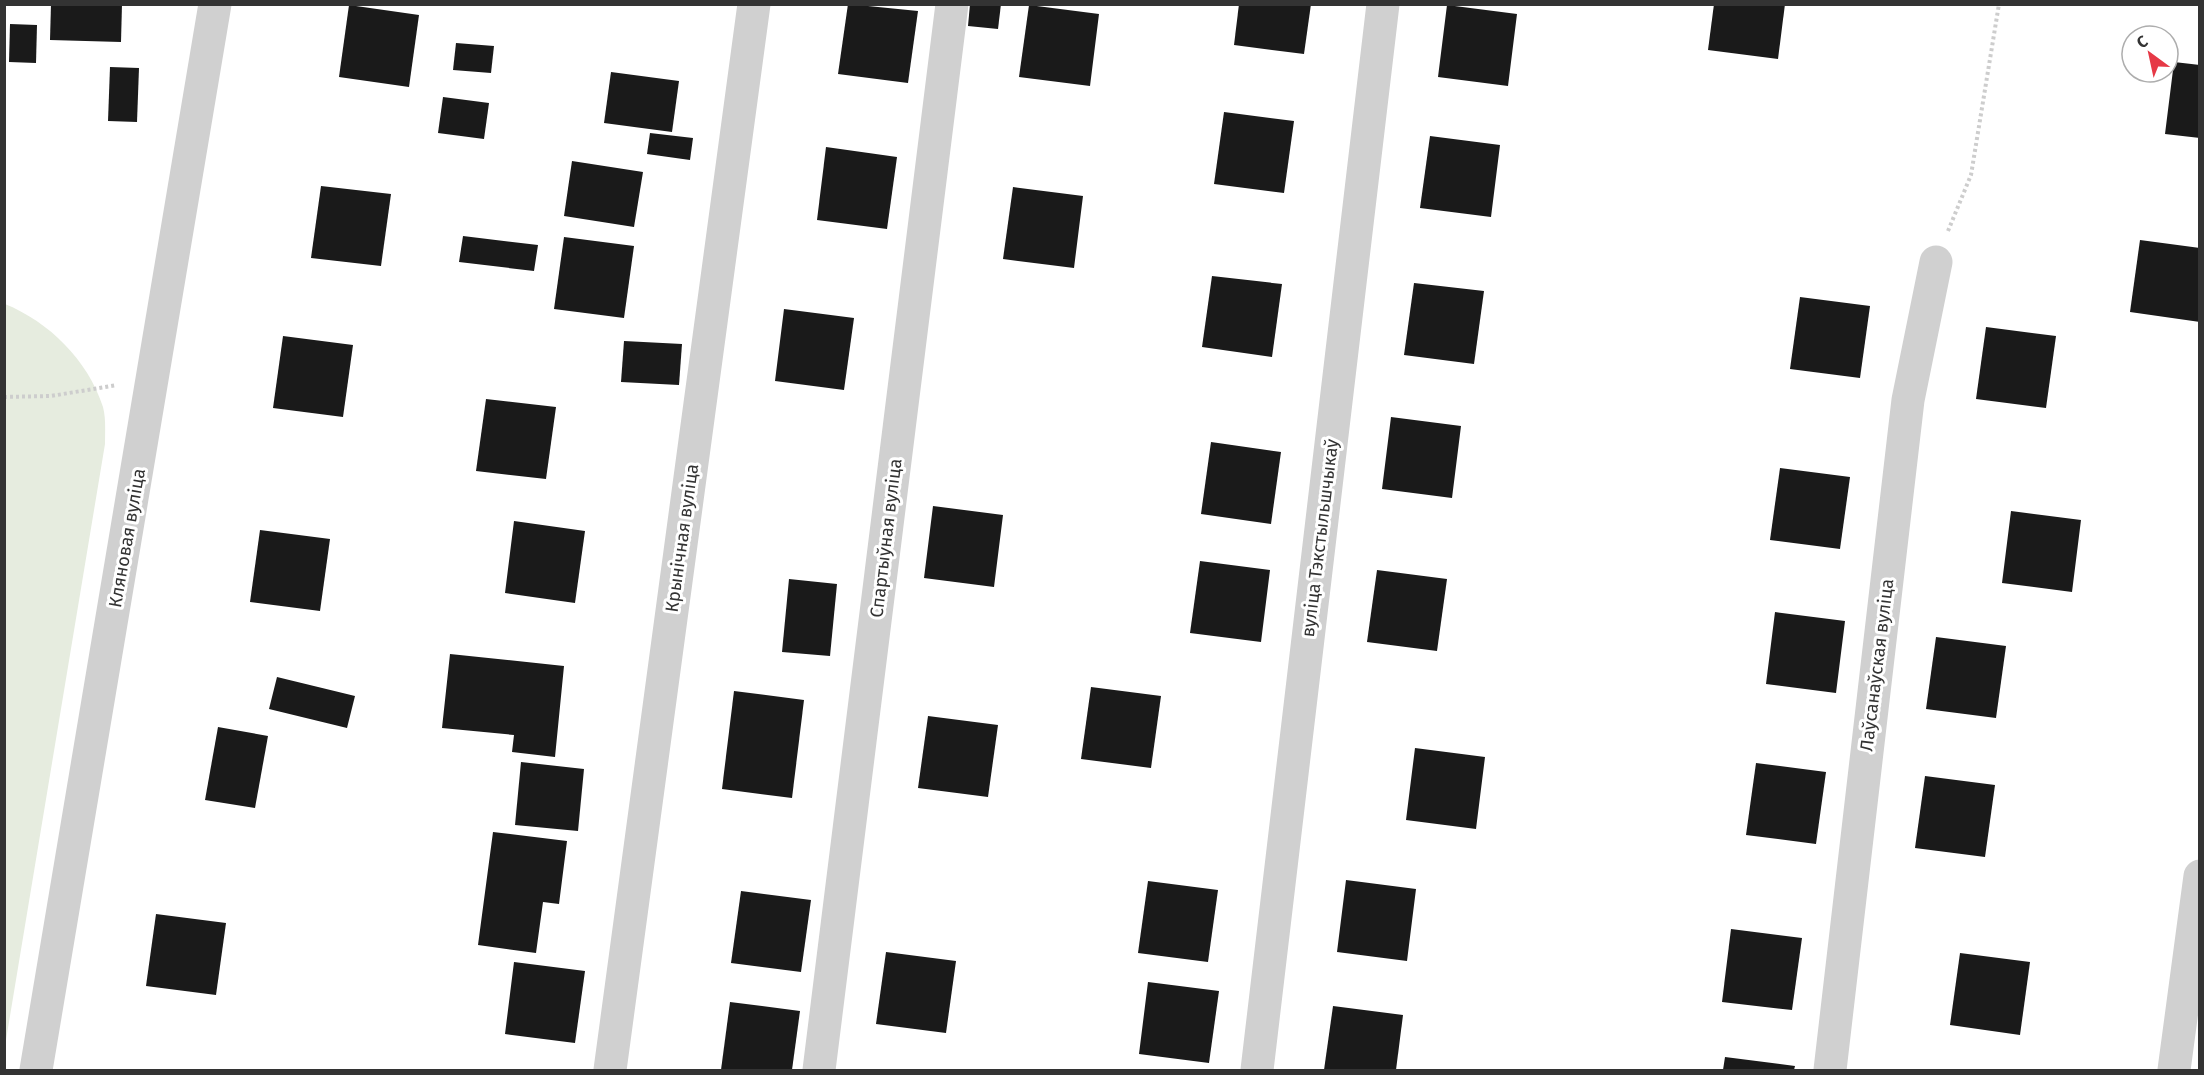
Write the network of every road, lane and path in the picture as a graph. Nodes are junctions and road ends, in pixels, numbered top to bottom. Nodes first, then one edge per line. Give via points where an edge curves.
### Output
1 (215, 4) edge
2 (754, 4) edge
3 (952, 4) edge
4 (1383, 4) edge
5 (1999, 4) edge
6 (1936, 262) joint
7 (154, 379) junction
8 (4, 397) edge
9 (2199, 876) edge
10 (2191, 1008) edge
11 (36, 1071) edge
12 (610, 1071) edge
13 (819, 1071) edge
14 (1257, 1071) edge
15 (1830, 1071) edge
16 (2174, 1071) edge

1 - 7 street, Кляновая вуліца
2 - 12 street, Крынічная вуліца
3 - 13 street, Спартыўная вуліца
4 - 14 street, вуліца Тэкстыльшчыкаў
5 - 6 path via 1971,174
6 - 15 street, Лаўсанаўская вуліца via 1908,400
7 - 8 path via 51,396
7 - 11 street, Кляновая вуліца
9 - 10 street
10 - 16 street

